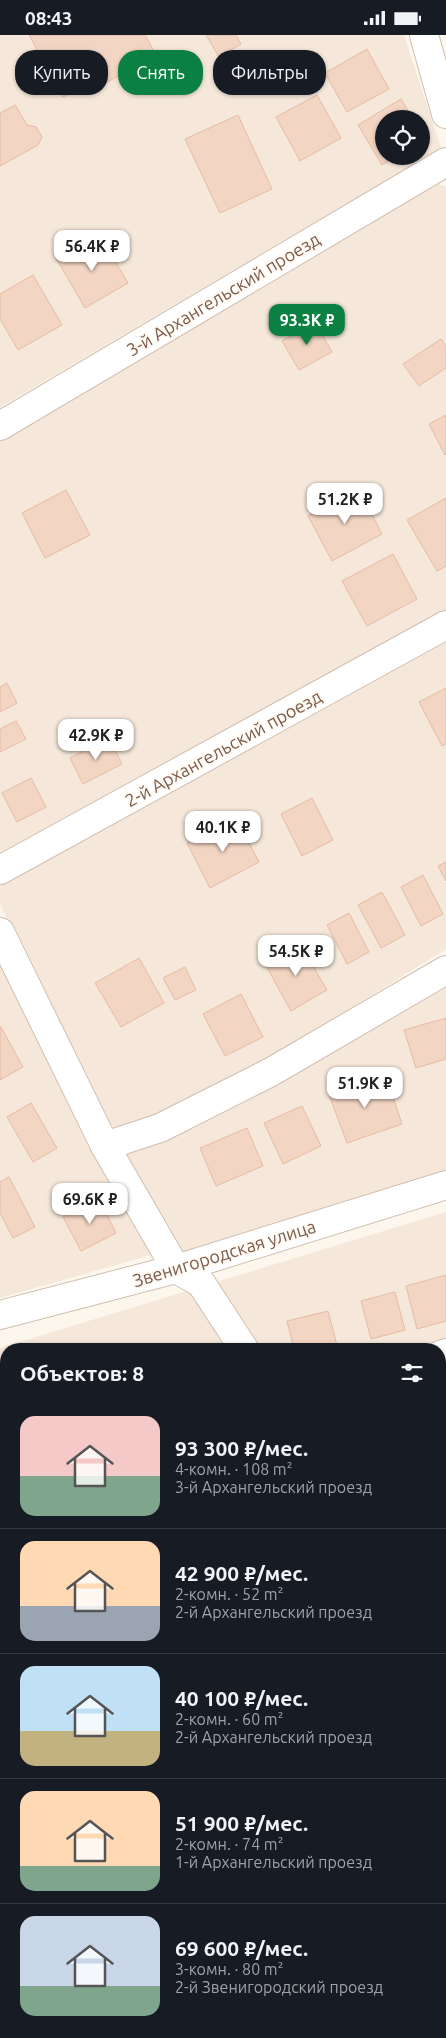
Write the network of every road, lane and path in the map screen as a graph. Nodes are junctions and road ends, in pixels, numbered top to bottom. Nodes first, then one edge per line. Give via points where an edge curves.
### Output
1 (424, 35) edge
2 (446, 114) edge
3 (446, 163) edge
4 (0, 426) edge
5 (446, 625) edge
6 (0, 870) edge
7 (0, 932) edge
8 (446, 970) edge
9 (106, 1146) junction
10 (446, 1185) edge
11 (176, 1269) junction
12 (0, 1315) edge
13 (240, 1343) edge

1 - 2 street
3 - 4 street, 3-й Архангельский проезд
5 - 6 street, 2-й Архангельский проезд
7 - 9 street
8 - 9 street via 271,1072 160,1128
9 - 11 street
10 - 11 street, Звенигородская улица
11 - 12 street, Звенигородская улица
11 - 13 street via 201,1283

